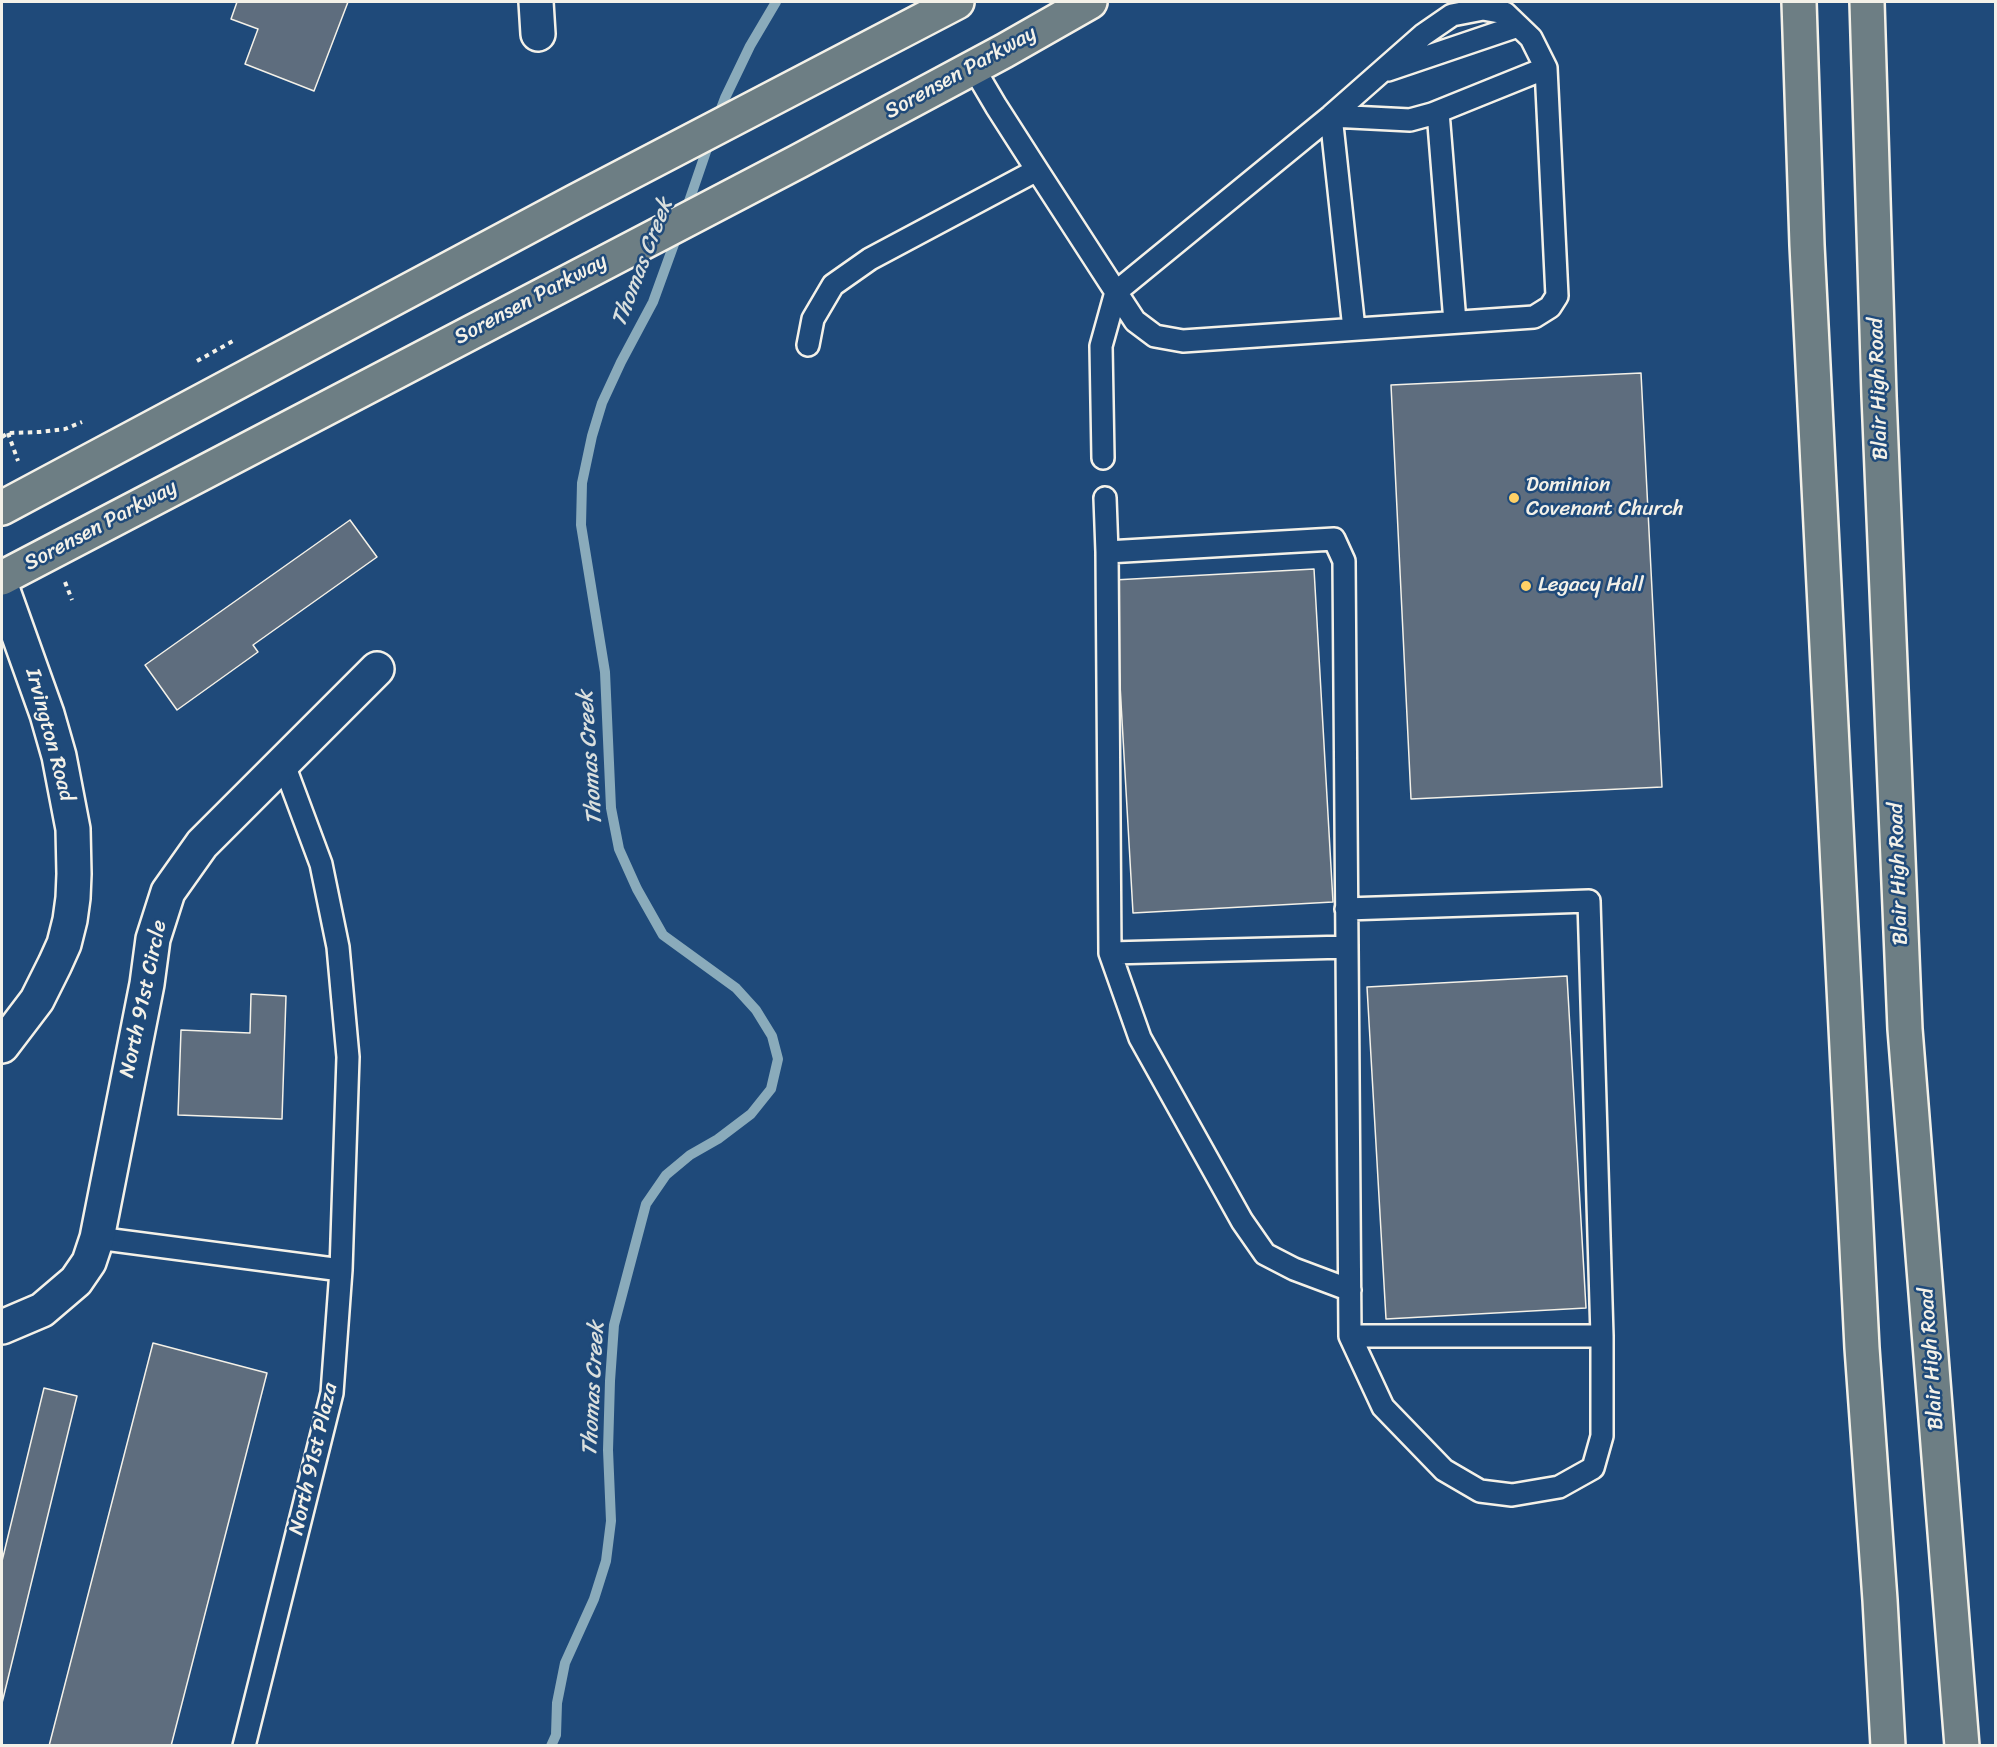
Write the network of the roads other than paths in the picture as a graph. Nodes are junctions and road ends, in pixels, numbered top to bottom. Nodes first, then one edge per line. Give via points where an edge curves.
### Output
1 (536, 2) edge
2 (957, 2) edge
3 (1090, 2) edge
4 (1799, 2) edge
5 (1867, 2) edge
6 (1518, 26) junction
7 (538, 34) dead end
8 (973, 67) junction
9 (1546, 68) junction
10 (1377, 74) junction
11 (1438, 112) junction
12 (1331, 116) junction
13 (1037, 170) junction
14 (1116, 292) junction
15 (1455, 322) junction
16 (1354, 329) junction
17 (808, 345) dead end
18 (1102, 458) dead end
19 (1105, 498) dead end
20 (2, 508) edge
21 (1107, 552) junction
22 (2, 578) edge
23 (2, 588) edge
24 (377, 669) dead end
25 (283, 762) junction
26 (1346, 909) junction
27 (1347, 946) junction
28 (1110, 953) junction
29 (2, 1047) edge
30 (97, 1238) junction
31 (341, 1270) junction
32 (1350, 1290) junction
33 (2, 1326) edge
34 (1350, 1336) junction
35 (1602, 1336) junction
36 (244, 1746) edge
37 (1888, 1746) edge
38 (1962, 1746) edge

1 - 7 street
2 - 20 main road
3 - 8 main road, Sorensen Parkway
4 - 37 main road via 1807,245 1862,1347
5 - 38 main road, Blair High Road via 1905,1029
6 - 9 lane via 1531,38
6 - 10 lane
6 - 10 lane via 1505,13 1483,9 1452,15
8 - 13 lane
8 - 22 main road, Sorensen Parkway
9 - 11 lane
9 - 15 lane via 1557,296 1550,307 1534,317
10 - 12 lane
11 - 12 lane via 1410,120
11 - 15 lane
12 - 14 lane
12 - 16 lane
13 - 14 lane
13 - 17 lane via 870,259 833,285 813,319
14 - 16 lane via 1135,321 1148,331 1183,341
14 - 18 lane via 1101,346
15 - 16 lane
19 - 21 lane
21 - 26 lane via 1334,539 1344,561
21 - 28 lane
23 - 29 street, Irvington Road via 59,756 73,829 74,874 70,920 56,964 37,1000
24 - 25 street, North 91st Circle
25 - 30 street, North 91st Circle via 202,844 168,892 153,939
25 - 31 lane, North 91st Plaza via 321,864 338,947 348,1057
26 - 27 lane
26 - 35 lane via 1589,901
27 - 28 lane
27 - 32 lane
28 - 32 lane via 1140,1038 1242,1221 1265,1254
30 - 31 lane
30 - 33 street, North 91st Circle via 89,1262 62,1294 42,1310
31 - 36 lane, North 91st Plaza via 332,1393
32 - 34 lane
34 - 35 lane
34 - 35 lane via 1383,1407 1444,1470 1480,1491 1512,1495 1559,1487 1593,1468 1602,1436

